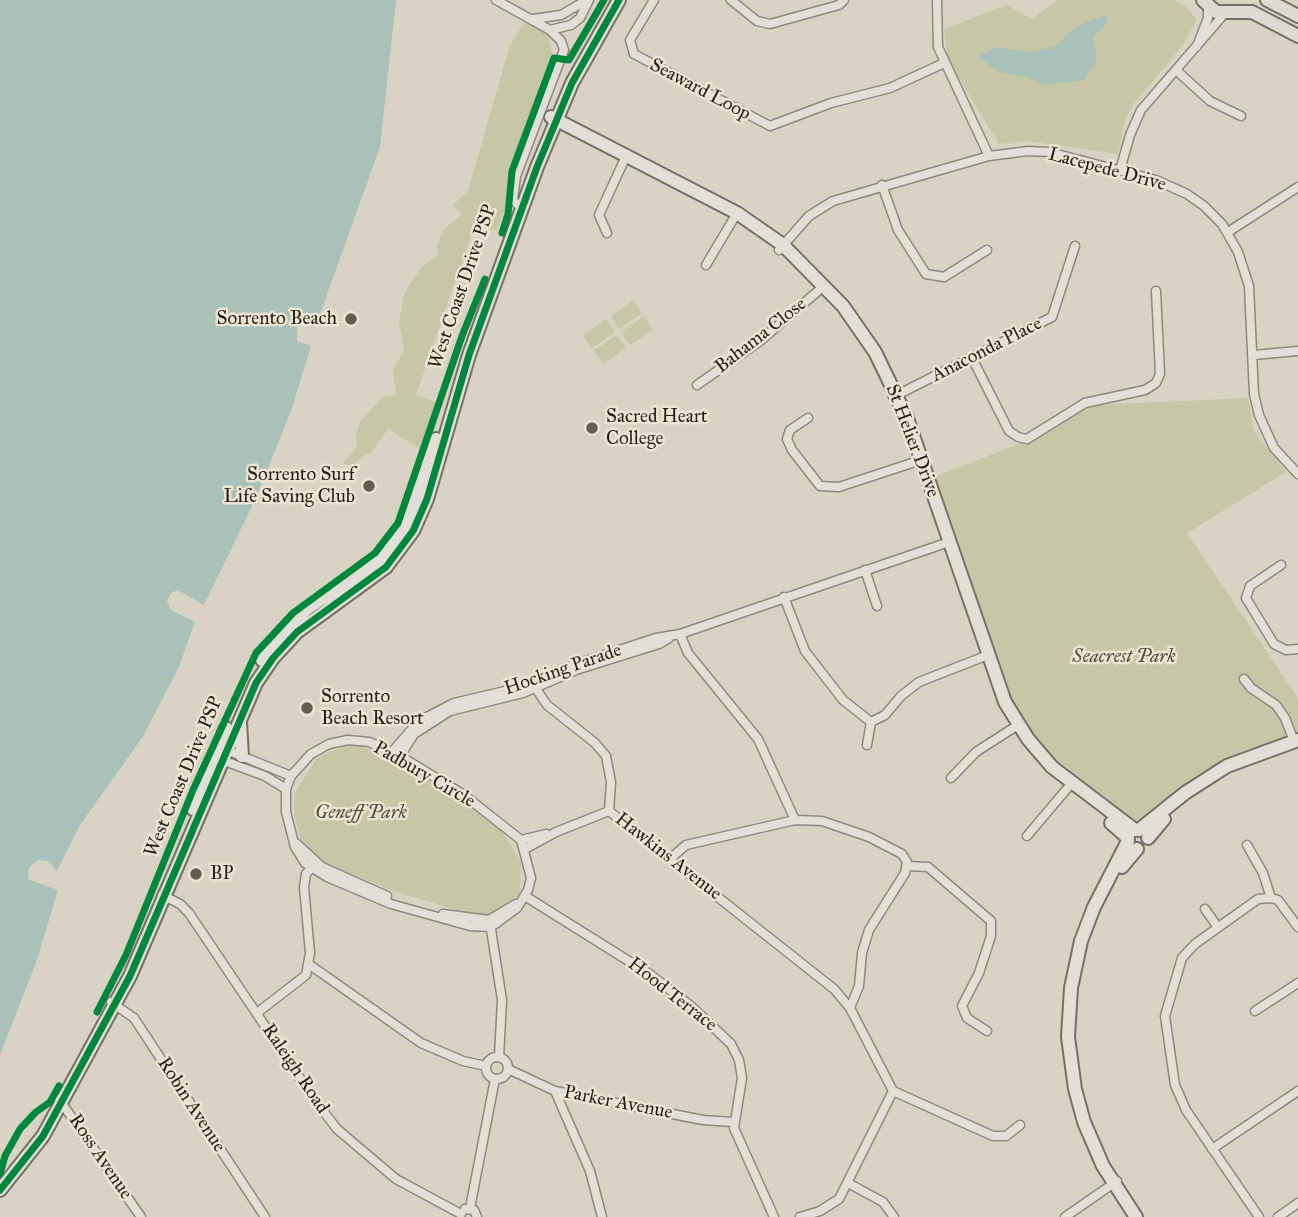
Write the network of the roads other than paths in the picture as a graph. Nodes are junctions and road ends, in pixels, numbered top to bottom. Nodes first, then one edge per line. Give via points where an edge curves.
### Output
1 (496, 0) edge
2 (588, 0) edge
3 (613, 0) edge
4 (620, 0) edge
5 (654, 0) edge
6 (731, 0) edge
7 (845, 0) edge
8 (937, 0) edge
9 (1243, 0) edge
10 (1267, 0) edge
11 (1205, 3) edge
12 (1229, 12) junction
13 (1298, 16) edge
14 (530, 19) junction
15 (550, 30) junction
16 (1298, 36) edge
17 (1196, 49) junction
18 (944, 63) junction
19 (1176, 70) junction
20 (1241, 116) dead end
21 (551, 123) junction
22 (989, 156) junction
23 (626, 158) junction
24 (1120, 170) junction
25 (883, 185) junction
26 (1297, 189) edge
27 (517, 205) junction
28 (736, 216) junction
29 (1227, 232) junction
30 (607, 233) dead end
31 (1075, 246) dead end
32 (781, 248) junction
33 (987, 250) dead end
34 (706, 265) dead end
35 (822, 287) junction
36 (1156, 291) dead end
37 (1298, 351) edge
38 (1254, 355) junction
39 (972, 358) junction
40 (697, 385) dead end
41 (895, 396) junction
42 (808, 418) dead end
43 (918, 461) junction
44 (1298, 474) edge
45 (946, 542) junction
46 (1281, 565) dead end
47 (865, 570) junction
48 (784, 597) junction
49 (877, 606) dead end
50 (680, 634) junction
51 (1298, 649) edge
52 (984, 656) junction
53 (1244, 679) dead end
54 (534, 686) junction
55 (239, 719) junction
56 (871, 722) junction
57 (1016, 727) junction
58 (1297, 743) edge
59 (867, 745) dead end
60 (220, 753) junction
61 (396, 754) junction
62 (242, 756) junction
63 (267, 771) junction
64 (291, 776) junction
65 (951, 778) dead end
66 (1070, 786) junction
67 (286, 789) junction
68 (609, 811) junction
69 (795, 820) junction
70 (1027, 836) dead end
71 (1136, 838) junction
72 (523, 845) junction
73 (1247, 845) dead end
74 (671, 858) junction
75 (906, 862) junction
76 (314, 865) junction
77 (162, 895) junction
78 (523, 898) junction
79 (1271, 898) junction
80 (1205, 909) dead end
81 (490, 924) junction
82 (1217, 926) junction
83 (1298, 927) edge
84 (310, 965) junction
85 (1298, 983) edge
86 (113, 1003) junction
87 (850, 1008) junction
88 (1255, 1011) dead end
89 (257, 1013) junction
90 (987, 1031) dead end
91 (499, 1057) junction
92 (486, 1066) junction
93 (508, 1069) junction
94 (495, 1079) junction
95 (555, 1091) junction
96 (893, 1091) junction
97 (1298, 1091) edge
98 (60, 1100) junction
99 (733, 1122) junction
100 (1020, 1125) dead end
101 (1212, 1149) junction
102 (0, 1180) edge
103 (1116, 1182) junction
104 (848, 1183) junction
105 (0, 1190) edge
106 (1298, 1203) edge
107 (470, 1208) junction
108 (460, 1215) edge
109 (141, 1217) edge
110 (265, 1217) edge
111 (477, 1217) edge
112 (602, 1217) edge
113 (774, 1217) edge
114 (800, 1217) edge
115 (894, 1217) edge
116 (1065, 1217) edge
117 (1136, 1217) edge
118 (1143, 1217) edge
119 (1259, 1217) edge
120 (1278, 1217) edge

1 - 14 street
2 - 14 street via 561,15
2 - 15 street via 580,18
3 - 21 main road via 568,77
4 - 21 main road
5 - 18 street, Seaward Loop via 630,40 634,54 771,126 831,103 890,88
6 - 7 street via 757,21 770,24
8 - 18 street via 935,35
9 - 12 main road
10 - 13 main road
11 - 12 main road via 1216,12
11 - 17 street via 1208,18
12 - 16 main road via 1252,12
12 - 17 street
14 - 15 street
15 - 27 street via 564,50 516,176 513,200
17 - 19 street
18 - 22 street
19 - 20 street via 1210,102
19 - 24 street via 1141,110
21 - 23 main road, St Helier Drive
21 - 27 main road
21 - 55 main road via 413,531 386,567 286,643 256,683
22 - 24 street, Lacepede Drive via 1049,152
22 - 25 street, Lacepede Drive
23 - 28 main road, St Helier Drive
23 - 30 street via 599,215
24 - 29 street, Lacepede Drive via 1186,194 1211,212
25 - 32 street, Lacepede Drive via 847,194 819,208
25 - 33 street via 898,230 926,274 944,277
26 - 29 street
27 - 60 main road via 401,530 374,563 311,606 275,641 244,690
28 - 32 main road, St Helier Drive
28 - 34 street
29 - 38 street, Lacepede Drive via 1247,276
31 - 39 street, Anaconda Place via 1052,317
32 - 35 main road, St Helier Drive
35 - 40 street, Bahama Close via 760,341
35 - 41 main road, St Helier Drive via 864,335
36 - 39 street via 1160,374 1156,383 1145,390 1085,403 1027,439 1009,431
37 - 38 street
38 - 44 street, Lacepede Drive via 1259,415 1274,448
39 - 41 street, Anaconda Place
41 - 43 main road, St Helier Drive
42 - 43 street via 790,430 788,443 820,486 839,487
43 - 45 main road, St Helier Drive
45 - 47 street, Hocking Parade
45 - 52 main road, St Helier Drive
46 - 51 street via 1251,586 1246,598 1274,643 1286,650
47 - 48 street, Hocking Parade
47 - 49 street
48 - 50 street, Hocking Parade
48 - 56 street via 805,651 843,700
50 - 54 street, Hocking Parade via 573,665
50 - 69 street via 688,653 758,739
52 - 56 street via 919,682 885,715
52 - 57 main road, St Helier Drive
53 - 58 street via 1276,705
54 - 61 street, Hocking Parade via 437,716
54 - 68 street, Hawkins Avenue via 547,705 606,756 611,782
55 - 60 main road
55 - 62 main road
56 - 59 street
57 - 65 street via 976,752
57 - 66 main road, St Helier Drive
58 - 71 main road via 1256,753 1220,771 1185,793
60 - 62 street
60 - 63 street
60 - 77 main road
61 - 64 street, Padbury Circle via 369,742 338,741 311,754
61 - 72 street, Padbury Circle via 464,795
62 - 63 street
63 - 64 street
63 - 67 street
64 - 67 street, Padbury Circle
66 - 70 street
66 - 71 main road, St Helier Drive
67 - 76 street, Padbury Circle via 286,812 299,856
68 - 72 street
68 - 74 street, Hawkins Avenue
69 - 74 street via 686,845
69 - 75 street via 828,822 869,837
71 - 103 main road via 1094,907 1081,942 1069,1012 1071,1067 1079,1105 1094,1148
72 - 78 street via 530,878
73 - 79 street
74 - 87 street, Hawkins Avenue via 834,989
75 - 87 street via 869,930 859,986
75 - 90 street via 928,867 991,921 979,973 962,1006 967,1018
76 - 81 street via 391,904 470,926
76 - 84 street via 306,874 304,887
77 - 86 main road
77 - 89 street, Raleigh Road via 189,913
78 - 81 street
78 - 99 street, Hood Terrace via 651,975 720,1032 736,1052 741,1070
79 - 82 street via 1258,899
79 - 83 street via 1278,900
80 - 82 street
81 - 91 street via 502,1000
82 - 101 street via 1182,958 1166,1016 1175,1085
84 - 89 street via 306,975
84 - 92 street via 421,1042
85 - 88 street
86 - 98 main road
86 - 110 street, Robin Avenue via 134,1018
87 - 96 street, Hawkins Avenue
89 - 108 street, Raleigh Road via 326,1115 351,1142 396,1179
91 - 92 street
91 - 93 street
92 - 94 street
93 - 94 street via 505,1076
93 - 95 street, Parker Avenue
94 - 107 street
95 - 99 street, Parker Avenue
95 - 112 street via 590,1171
96 - 100 street via 993,1136 1006,1136
96 - 104 street
97 - 101 street
98 - 102 main road
98 - 105 main road via 33,1150
98 - 109 street, Ross Avenue
99 - 113 street
101 - 119 street
103 - 116 street
103 - 117 main road
103 - 118 main road
104 - 114 street via 834,1204
104 - 115 street via 883,1202
106 - 120 street
107 - 108 street
107 - 111 street

